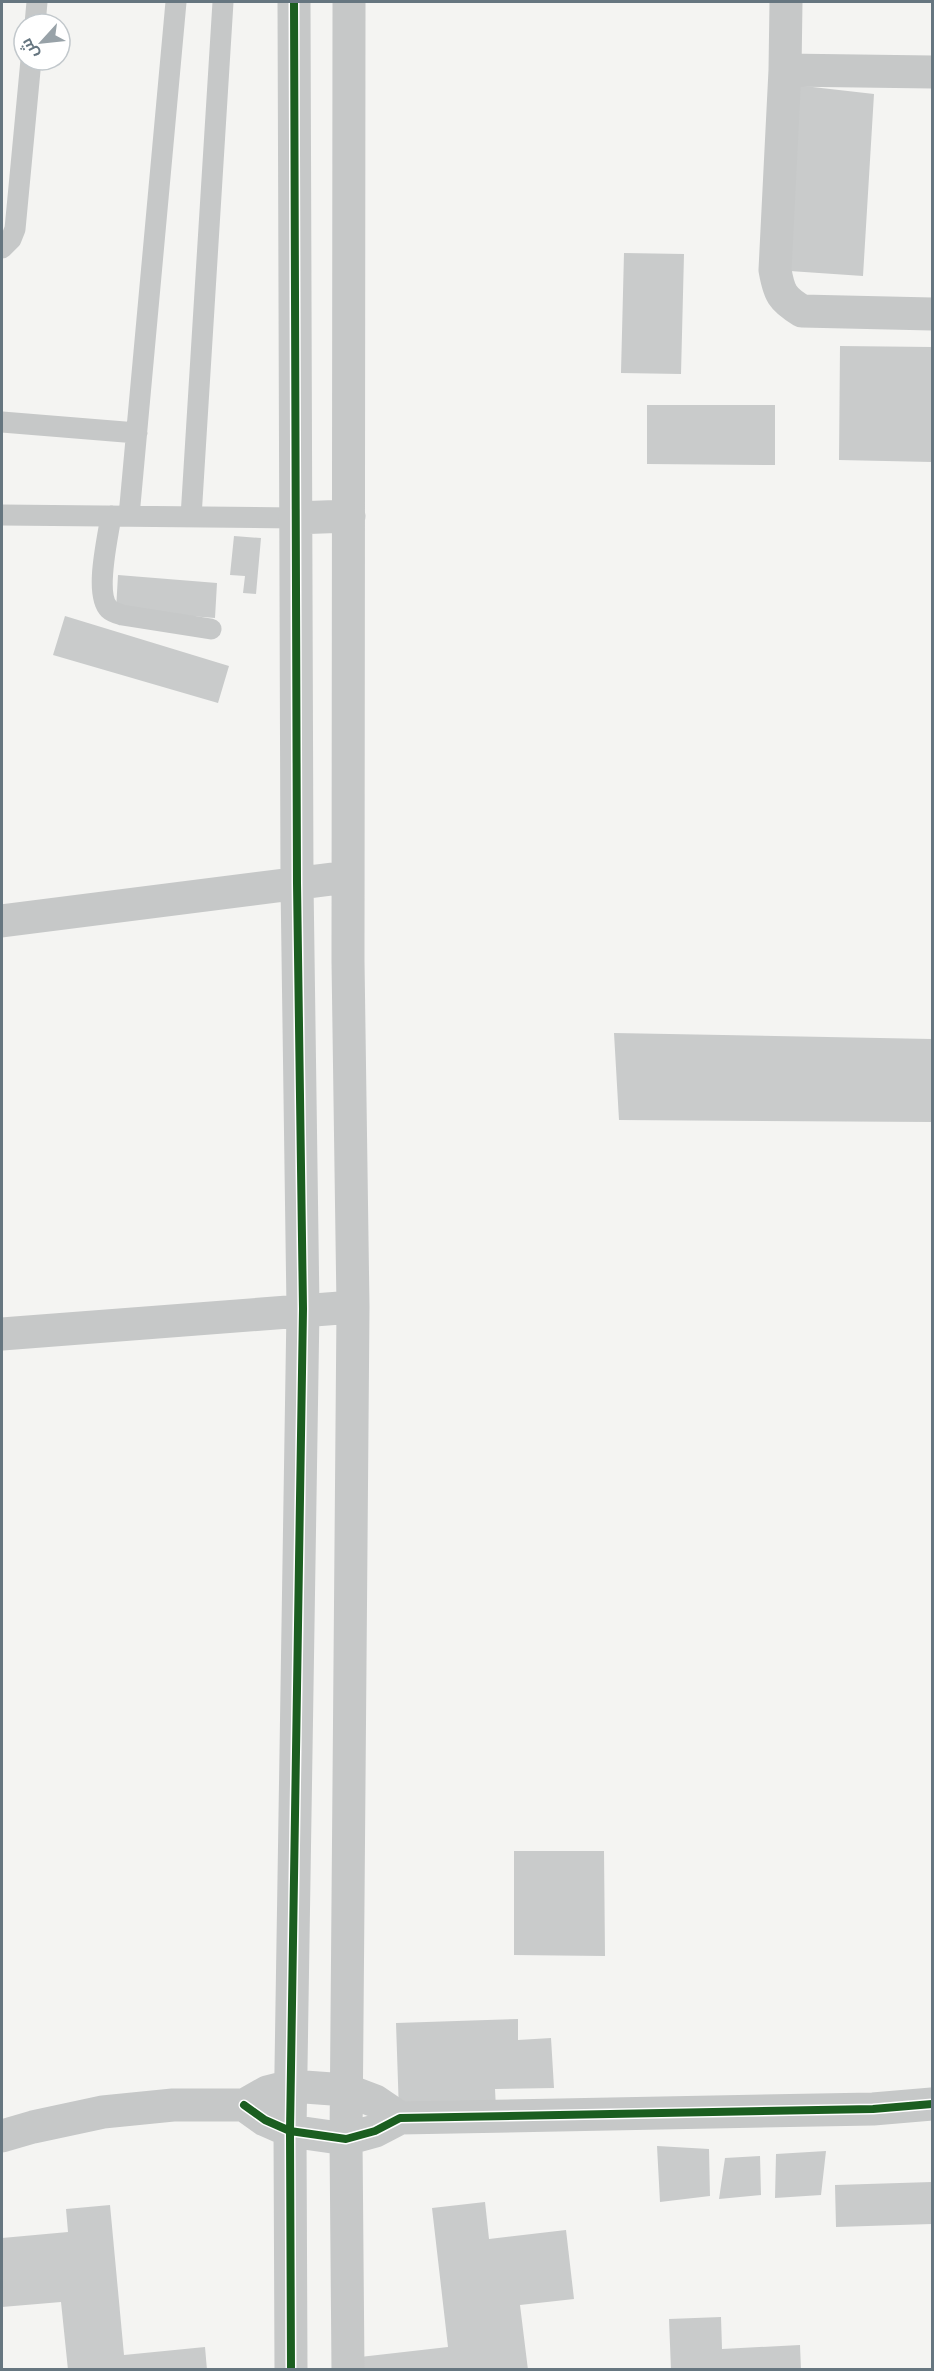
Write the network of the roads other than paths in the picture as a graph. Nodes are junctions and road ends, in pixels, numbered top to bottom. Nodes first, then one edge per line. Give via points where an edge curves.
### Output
1 (176, 2) edge
2 (223, 2) edge
3 (294, 2) edge
4 (349, 2) edge
5 (786, 2) edge
6 (785, 70) junction
7 (30, 72) edge
8 (933, 72) edge
9 (2, 248) edge
10 (933, 314) edge
11 (2, 422) edge
12 (137, 433) junction
13 (2, 515) edge
14 (120, 516) junction
15 (349, 516) junction
16 (191, 517) junction
17 (295, 518) junction
18 (212, 629) dead end
19 (348, 877) junction
20 (297, 883) junction
21 (2, 921) edge
22 (298, 961) junction
23 (348, 961) junction
24 (353, 1307) junction
25 (303, 1309) junction
26 (2, 1334) edge
27 (291, 2086) junction
28 (346, 2090) junction
29 (933, 2104) edge
30 (244, 2105) junction
31 (400, 2118) junction
32 (290, 2131) junction
33 (2, 2136) edge
34 (346, 2139) junction
35 (291, 2370) edge
36 (348, 2370) edge

1 - 12 lane
2 - 16 lane
3 - 17 street
4 - 15 street
5 - 6 street
6 - 8 street
6 - 10 street via 776,270 782,295 802,311
7 - 9 lane via 15,229
11 - 12 lane
12 - 14 lane
13 - 14 lane
14 - 16 lane
14 - 18 lane via 102,584 103,598 110,609 122,615
15 - 17 street
15 - 19 street
16 - 17 lane
17 - 20 street
19 - 20 street
19 - 23 street
20 - 21 street
20 - 22 street
22 - 23 street
22 - 25 street
23 - 24 street
24 - 25 street
24 - 28 street
25 - 26 street
25 - 27 street
27 - 28 street
27 - 30 street via 267,2092
27 - 32 street
28 - 31 street via 375,2101
28 - 34 street
29 - 31 street via 873,2109
30 - 32 street
30 - 33 street via 173,2105 103,2112
31 - 34 street via 375,2131
32 - 34 street
32 - 35 street
34 - 36 street

